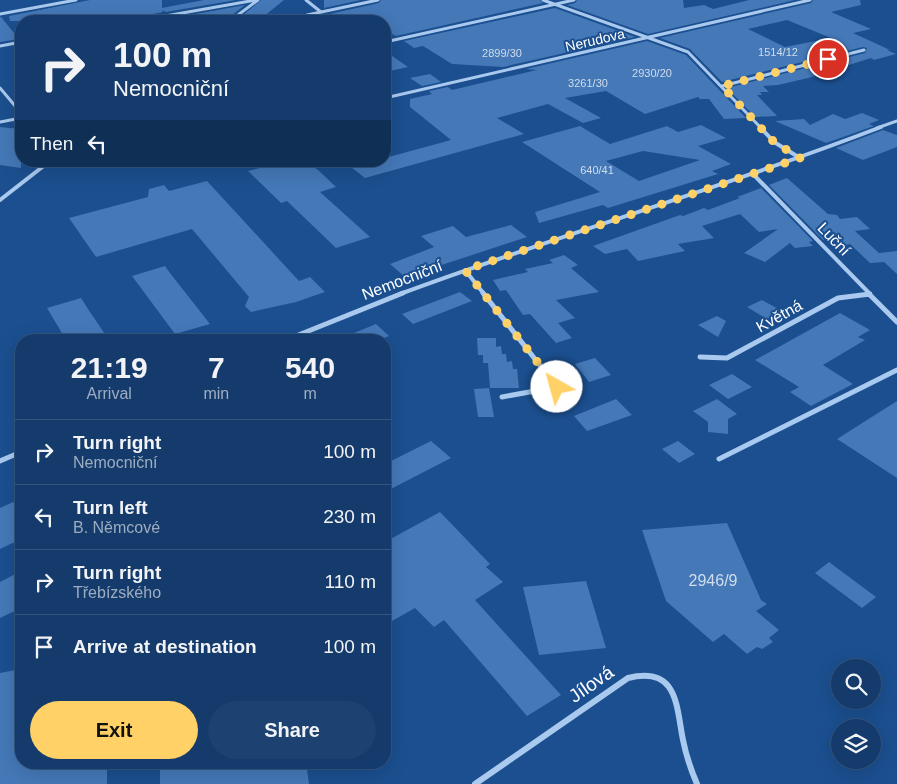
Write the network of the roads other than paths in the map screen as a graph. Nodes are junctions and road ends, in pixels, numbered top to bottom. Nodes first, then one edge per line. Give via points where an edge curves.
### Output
1 (76, 0) edge
2 (257, 0) edge
3 (306, 0) edge
4 (378, 0) edge
5 (543, 0) edge
6 (574, 0) edge
7 (810, 0) edge
8 (554, 5) junction
9 (321, 12) junction
10 (0, 14) edge
11 (171, 15) edge
12 (238, 15) edge
13 (307, 15) edge
14 (650, 37) junction
15 (391, 41) edge
16 (15, 43) edge
17 (0, 46) edge
18 (864, 50) dead end
19 (722, 86) junction
20 (0, 88) edge
21 (391, 97) edge
22 (15, 106) edge
23 (15, 119) edge
24 (897, 121) edge
25 (0, 122) edge
26 (800, 158) junction
27 (42, 167) edge
28 (753, 174) junction
29 (0, 200) edge
30 (465, 270) junction
31 (870, 294) junction
32 (897, 322) edge
33 (300, 334) edge
34 (700, 357) dead end
35 (897, 370) edge
36 (502, 397) dead end
37 (15, 455) edge
38 (719, 459) dead end
39 (0, 461) edge
40 (475, 784) edge
41 (697, 784) edge

1 - 10 street
2 - 11 street
2 - 12 street
3 - 9 street
4 - 9 street
5 - 8 street
6 - 8 street
7 - 14 street, Nerudova
8 - 14 street
8 - 15 street
9 - 13 street
14 - 19 street via 688,52
14 - 21 street, Nerudova
16 - 17 street
18 - 19 street
19 - 26 street via 774,142
20 - 22 street
23 - 25 street
24 - 26 street, Nemocniční
26 - 28 street, Nemocniční
27 - 29 street
28 - 30 street, Nemocniční
28 - 31 street, Luční
30 - 33 street, Nemocniční
30 - 36 street via 557,387
31 - 32 street, Luční
31 - 34 street, Květná via 838,298 727,358
35 - 38 street
37 - 39 street
40 - 41 street, Jílová via 628,678 639,675 657,677 675,694 683,740

